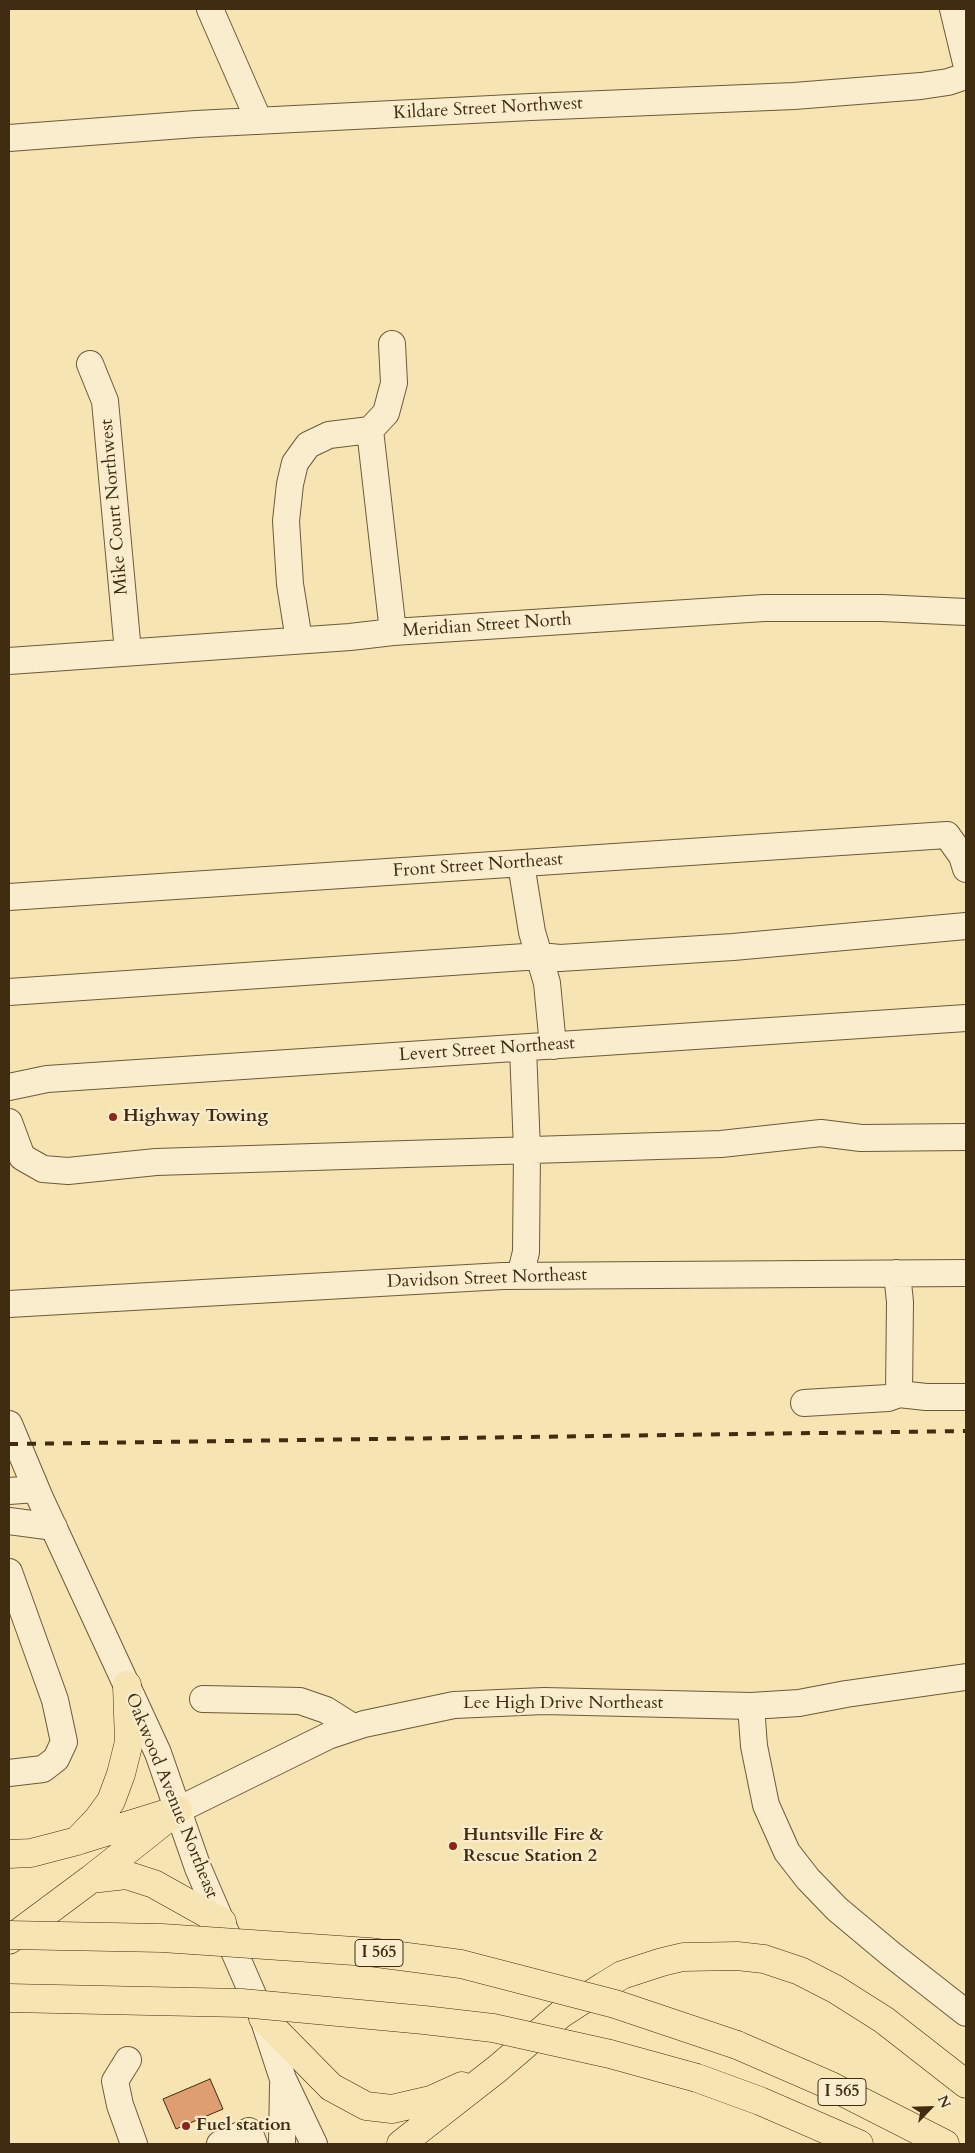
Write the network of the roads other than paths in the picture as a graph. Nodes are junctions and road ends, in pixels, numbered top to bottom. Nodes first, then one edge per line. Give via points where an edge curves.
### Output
1 (210, 9) edge
2 (953, 9) edge
3 (966, 63) edge
4 (966, 76) edge
5 (258, 121) junction
6 (9, 138) edge
7 (392, 344) dead end
8 (90, 364) dead end
9 (370, 430) junction
10 (966, 612) edge
11 (392, 632) junction
12 (299, 640) junction
13 (128, 652) junction
14 (9, 660) edge
15 (521, 864) junction
16 (966, 869) edge
17 (9, 896) edge
18 (966, 926) edge
19 (540, 956) junction
20 (9, 992) edge
21 (966, 1018) edge
22 (553, 1046) junction
23 (522, 1048) junction
24 (9, 1087) edge
25 (9, 1122) edge
26 (966, 1137) edge
27 (528, 1150) junction
28 (897, 1273) junction
29 (966, 1273) edge
30 (520, 1276) junction
31 (9, 1304) edge
32 (899, 1394) junction
33 (966, 1397) edge
34 (804, 1403) dead end
35 (9, 1424) edge
36 (36, 1489) junction
37 (9, 1491) edge
38 (9, 1521) edge
39 (54, 1528) junction
40 (9, 1572) edge
41 (966, 1677) edge
42 (127, 1685) junction
43 (203, 1700) dead end
44 (751, 1706) junction
45 (353, 1728) junction
46 (9, 1773) edge
47 (178, 1810) junction
48 (76, 1841) junction
49 (9, 1854) edge
50 (91, 1879) junction
51 (222, 1922) junction
52 (9, 1934) edge
53 (9, 1940) edge
54 (9, 1998) edge
55 (966, 2013) edge
56 (263, 2018) junction
57 (128, 2060) dead end
58 (497, 2069) junction
59 (283, 2079) junction
60 (966, 2084) edge
61 (224, 2143) edge
62 (134, 2144) edge
63 (254, 2144) edge
64 (282, 2144) edge
65 (314, 2144) edge
66 (401, 2144) edge
67 (859, 2144) edge
68 (945, 2144) edge

1 - 5 street
2 - 3 street
4 - 5 street, Kildare Street Northwest via 921,86 794,96
5 - 6 street, Kildare Street Northwest
7 - 9 street via 394,383 386,413
8 - 13 street, Mike Court Northwest via 105,400
9 - 11 street
9 - 12 street via 322,438 308,445 295,463 286,521 290,584
10 - 11 street, Meridian Street North via 764,608
11 - 12 street, Meridian Street North
12 - 13 street, Meridian Street North
13 - 14 street, Meridian Street North
15 - 16 street, Front Street Northeast via 947,835 962,856
15 - 17 street, Front Street Northeast
15 - 19 street via 532,932
18 - 19 street via 732,947 560,958
19 - 20 street
19 - 22 street via 547,983
21 - 22 street, Levert Street Northeast
22 - 23 street, Levert Street Northeast
23 - 24 street, Levert Street Northeast via 47,1079
23 - 27 street
25 - 27 street via 22,1157 44,1169 68,1171 156,1162
26 - 27 street via 861,1138 821,1134 721,1144
27 - 30 street via 526,1252
28 - 29 street, Davidson Street Northeast
28 - 30 street, Davidson Street Northeast
28 - 32 street via 900,1302
30 - 31 street, Davidson Street Northeast
32 - 33 street
32 - 34 street via 888,1398
35 - 36 street, Oakwood Avenue Northeast
36 - 37 street
36 - 39 street, Oakwood Avenue Northeast
38 - 39 street
39 - 42 street, Oakwood Avenue Northeast
40 - 46 street via 55,1700 64,1742 56,1759 43,1769
41 - 44 street, Lee High Drive Northeast via 800,1703
42 - 47 street, Oakwood Avenue Northeast via 158,1753
42 - 48 highway via 129,1742 121,1774 111,1801
43 - 45 street via 300,1701 326,1710
44 - 45 street, Lee High Drive Northeast via 544,1701 454,1705
44 - 55 street via 754,1746 766,1806 787,1852 837,1909
45 - 47 street, Lee High Drive Northeast via 296,1750
47 - 48 highway
47 - 50 highway
47 - 51 street, Oakwood Avenue Northeast via 198,1868
48 - 49 highway via 31,1853
50 - 51 highway via 126,1876 154,1884
50 - 53 highway
51 - 56 street, Oakwood Avenue Northeast
52 - 68 highway, I 565, bridge via 172,1938 369,1952 461,1964 615,2004 737,2045 829,2085
54 - 67 highway, I 565, bridge via 242,2003 493,2028 610,2054 697,2078
56 - 58 highway via 331,2087 366,2106 392,2109 431,2100
56 - 59 street, Oakwood Avenue Northeast
57 - 62 street via 115,2082
58 - 60 highway via 561,2014 622,1976 683,1957 737,1956 800,1971 835,1989 884,2020
58 - 66 highway
59 - 64 street
59 - 65 street, Oakwood Avenue Northeast
61 - 63 street via 249,2131

